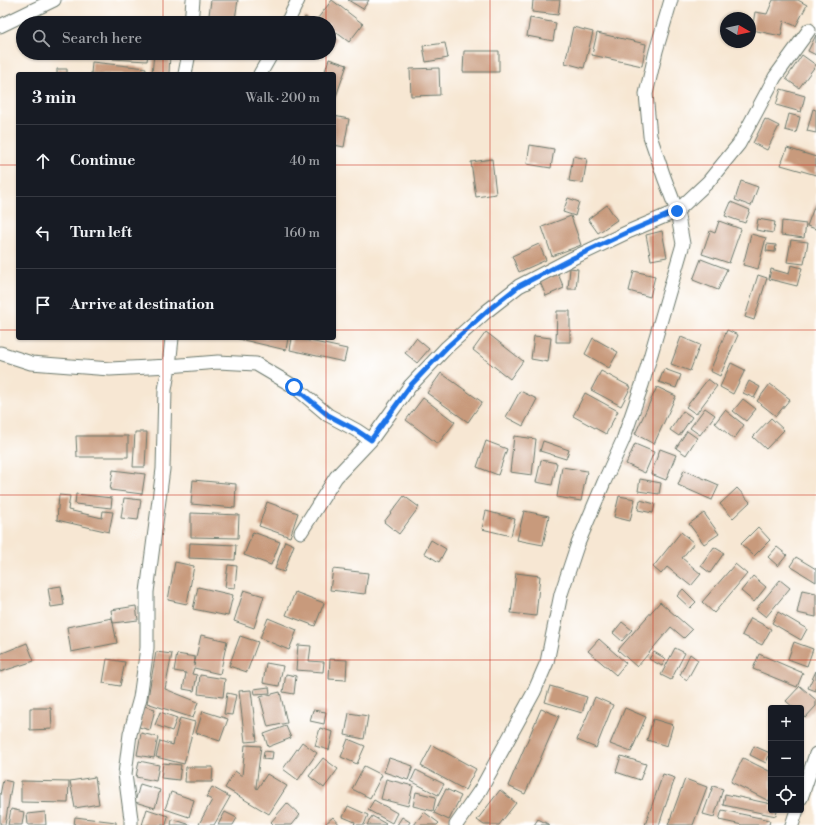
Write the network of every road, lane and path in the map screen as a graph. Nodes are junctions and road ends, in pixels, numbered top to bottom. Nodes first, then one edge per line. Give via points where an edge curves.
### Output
1 (54, 0) edge
2 (193, 0) edge
3 (298, 0) edge
4 (671, 0) edge
5 (21, 16) edge
6 (192, 16) edge
7 (290, 16) edge
8 (16, 18) edge
9 (0, 26) edge
10 (809, 30) dead end
11 (188, 60) edge
12 (268, 60) edge
13 (186, 72) edge
14 (261, 72) edge
15 (677, 211) junction
16 (172, 340) edge
17 (0, 353) edge
18 (169, 366) junction
19 (371, 440) junction
20 (301, 532) dead end
21 (816, 754) edge
22 (804, 789) edge
23 (796, 813) edge
24 (131, 825) edge
25 (456, 825) edge
26 (792, 825) edge

1 - 5 street
2 - 6 street
3 - 7 street
4 - 15 street via 646,94 650,136
8 - 9 street
10 - 15 street via 775,77 739,144 708,182
11 - 13 street
12 - 14 street
15 - 19 street via 573,258 519,286 447,347 410,386
15 - 25 street via 683,244 669,294 623,440 577,546 561,594 547,662 534,692 480,790
16 - 18 street
17 - 18 street via 31,363 110,369
18 - 19 street via 218,362 256,364 294,387 328,415
18 - 24 street via 165,390 163,468 147,592 147,648 125,774
19 - 20 street via 336,477
21 - 22 street
23 - 26 street

